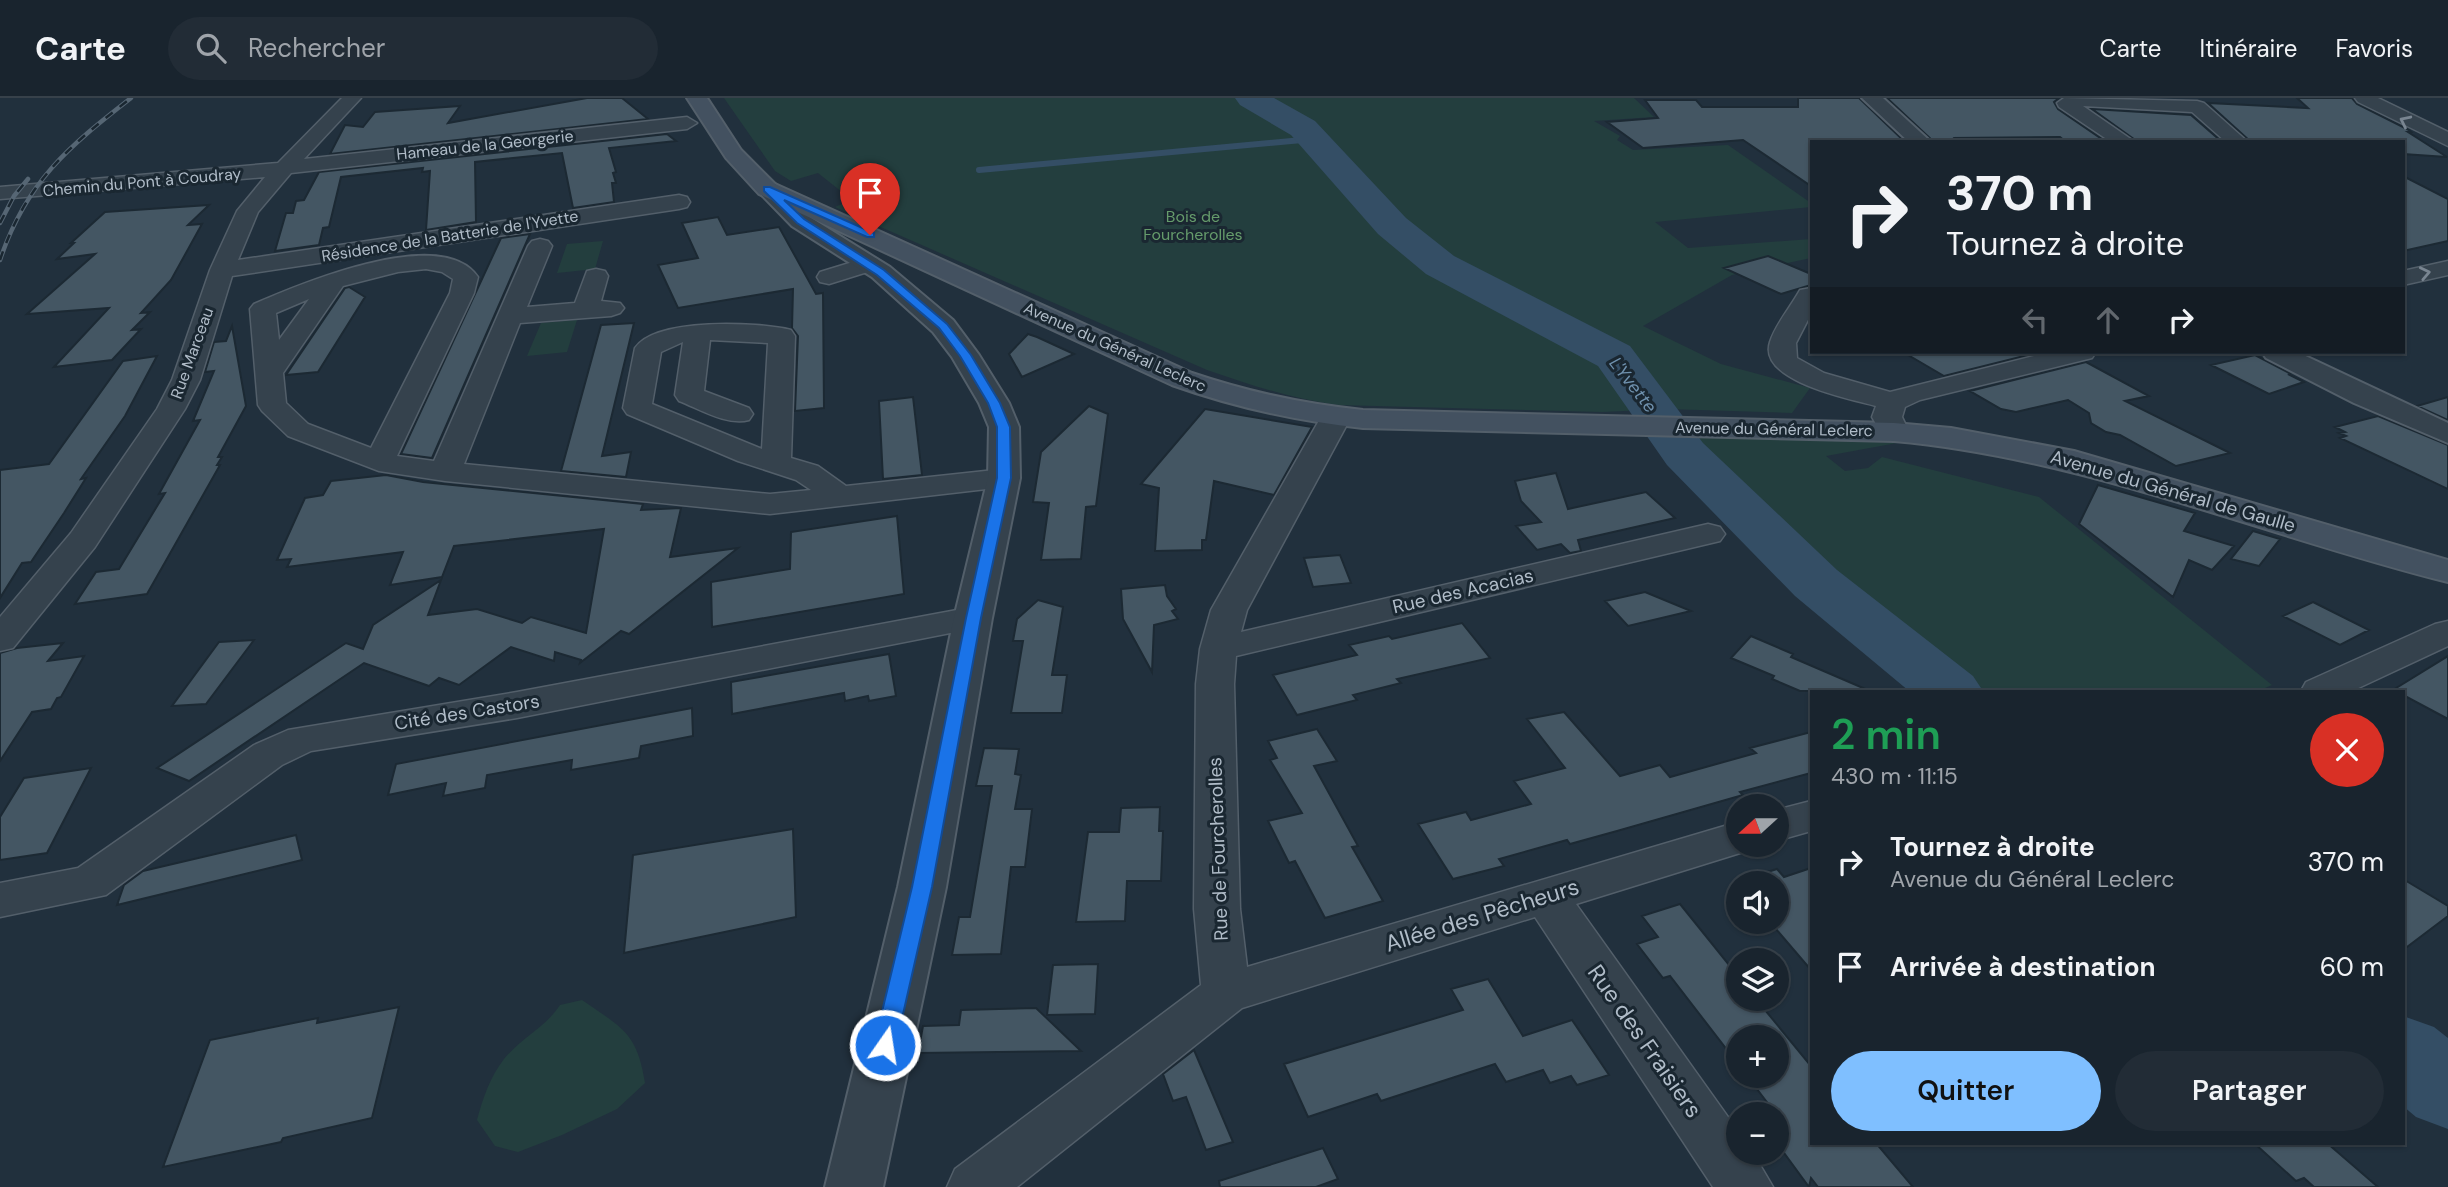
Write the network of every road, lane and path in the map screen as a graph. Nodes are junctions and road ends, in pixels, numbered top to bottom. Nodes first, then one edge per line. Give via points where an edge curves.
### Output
1 (352, 98) edge
2 (697, 98) edge
3 (1872, 98) edge
4 (2364, 98) edge
5 (687, 123) dead end
6 (1919, 140) edge
7 (2122, 140) edge
8 (2236, 140) edge
9 (2448, 140) edge
10 (283, 169) junction
11 (767, 189) junction
12 (0, 193) edge
13 (679, 202) dead end
14 (540, 246) dead end
15 (869, 264) junction
16 (2448, 268) edge
17 (222, 270) junction
18 (596, 276) dead end
19 (829, 277) dead end
20 (2405, 278) edge
21 (334, 282) junction
22 (1809, 295) dead end
23 (510, 316) junction
24 (698, 332) junction
25 (2075, 354) edge
26 (2280, 354) edge
27 (269, 373) junction
28 (739, 414) dead end
29 (1336, 417) junction
30 (1893, 417) junction
31 (2448, 434) edge
32 (379, 462) junction
33 (776, 463) junction
34 (445, 472) junction
35 (1004, 478) junction
36 (840, 496) junction
37 (1708, 534) dead end
38 (2448, 571) edge
39 (973, 618) junction
40 (2448, 632) edge
41 (0, 640) edge
42 (1218, 649) junction
43 (2322, 690) edge
44 (1810, 816) edge
45 (1789, 822) edge
46 (1726, 842) edge
47 (1545, 896) junction
48 (0, 900) edge
49 (1226, 993) junction
50 (854, 1187) edge
51 (975, 1187) edge
52 (1745, 1187) edge

1 - 10 street, Rue Marceau
2 - 11 main road, Avenue du Général Leclerc via 733,153
3 - 6 street
9 -> 4 street
5 - 10 street, Hameau de la Georgerie
7 - 8 street via 2066,103 2085,100 2197,107
10 - 12 street, Chemin du Pont à Coudray
10 - 17 street, Rue Marceau via 248,212
11 - 15 street via 800,221
11 - 29 main road, Avenue du Général Leclerc via 1182,379 1251,402
13 - 17 street, Résidence de la Batterie de l'Yvette
14 - 23 street
15 - 19 street
15 - 35 street via 943,326 979,376 1004,427
20 -> 16 street
17 - 41 street, Rue Marceau via 172,409 83,540
18 - 23 street via 598,309
21 - 27 street
21 - 27 street via 263,309
21 - 32 street via 418,262 440,263 466,276 462,293
22 - 30 street via 1783,343 1787,364
23 - 34 street
24 - 28 street via 688,395
24 - 33 street via 782,336
24 - 33 street via 673,335 648,348 637,408
25 - 30 street via 1910,394
26 - 31 street
27 - 32 street via 272,405 298,430
29 - 30 main road, Avenue du Général Leclerc via 1694,427
29 - 42 street, Rue de Fourcherolles via 1229,611
30 - 38 main road, Avenue du Général de Gaulle via 1951,437 2074,461
32 - 34 street
33 - 36 street via 807,473
34 - 36 street via 770,504
35 - 36 street
35 - 39 street
37 - 42 street, Rue des Acacias
39 - 48 street, Cité des Castors via 517,705 302,739 268,755 90,883
39 - 50 street via 922,887
40 - 43 street
42 - 49 street, Rue de Fourcherolles via 1217,909
44 - 45 street
46 - 47 street, Allée des Pêcheurs
47 - 49 street, Allée des Pêcheurs
47 - 52 street, Rue des Fraisiers
49 - 51 street

